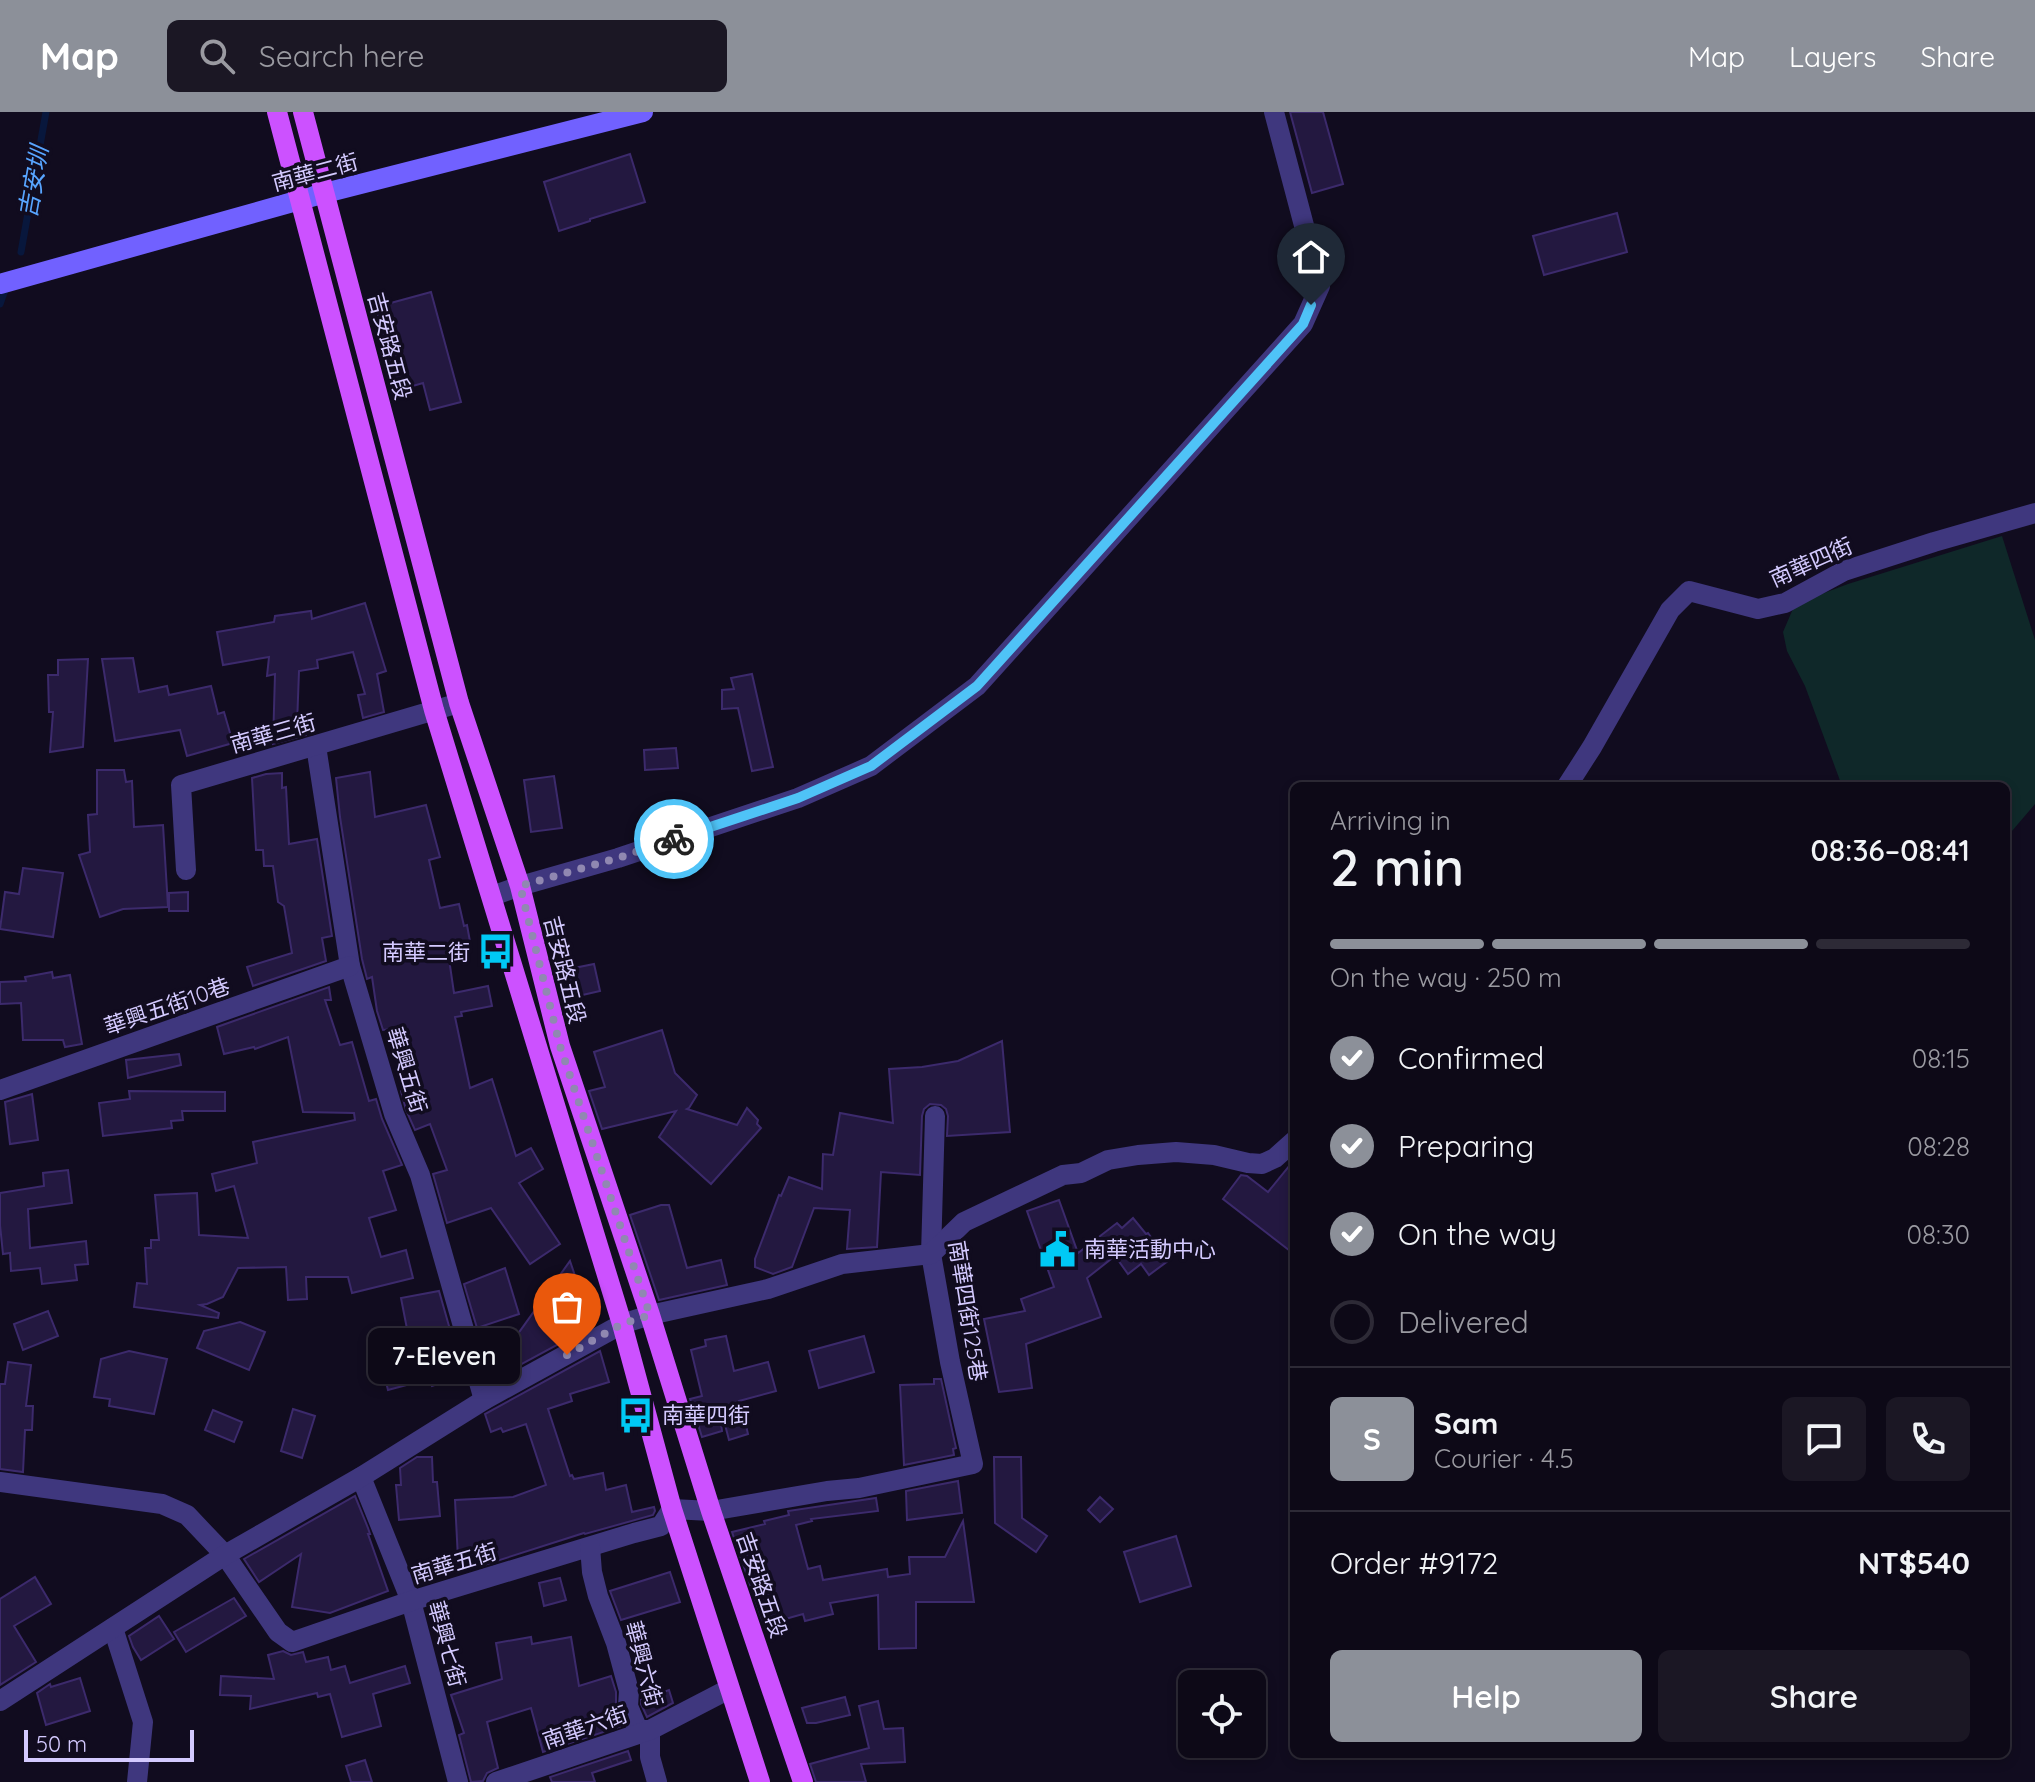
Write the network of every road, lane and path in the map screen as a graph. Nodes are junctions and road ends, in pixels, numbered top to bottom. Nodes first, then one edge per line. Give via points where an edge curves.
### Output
1 (277, 112) edge
2 (303, 112) edge
3 (643, 112) edge
4 (1274, 112) edge
5 (325, 193) junction
6 (301, 200) junction
7 (0, 284) edge
8 (2035, 513) edge
9 (459, 703) junction
10 (434, 710) junction
11 (316, 746) junction
12 (1570, 782) edge
13 (186, 870) dead end
14 (520, 886) junction
15 (492, 896) junction
16 (350, 966) junction
17 (0, 1090) edge
18 (935, 1116) dead end
19 (1290, 1145) edge
20 (931, 1254) junction
21 (650, 1315) junction
22 (622, 1324) junction
23 (484, 1400) junction
24 (361, 1477) junction
25 (0, 1482) edge
26 (672, 1509) junction
27 (711, 1511) junction
28 (590, 1547) junction
29 (225, 1555) junction
30 (411, 1601) junction
31 (113, 1628) junction
32 (729, 1689) junction
33 (0, 1701) edge
34 (650, 1730) junction
35 (137, 1782) edge
36 (458, 1782) edge
37 (496, 1782) edge
38 (657, 1782) edge
39 (760, 1782) edge
40 (803, 1782) edge

1 - 6 main road
2 - 5 main road, 吉安路五段
3 - 5 street, 南華二街
4 - 14 street via 1320,286 1303,324 977,686 856,773 798,798
5 - 6 street, 南華二街
5 - 9 main road, 吉安路五段
6 - 7 street, 南華二街
6 - 10 main road
8 - 12 street, 南華四街 via 1844,571 1785,603 1758,609 1689,591 1670,610
9 - 10 street, 南華三街
9 - 14 main road, 吉安路五段
10 - 11 street, 南華三街
10 - 15 main road
11 - 13 street, 南華三街 via 181,785
11 - 16 street, 華興五街
14 - 15 street
14 - 21 main road, 吉安路五段 via 560,1046
15 - 22 main road
16 - 17 street, 華興五街10巷
16 - 23 street, 華興五街 via 394,1114 420,1175
18 - 20 street, 南華四街125巷
19 - 20 street via 1262,1164 1176,1152 1108,1160 1063,1175 964,1222
20 - 21 street via 842,1264 768,1289
20 - 27 street, 南華四街125巷 via 973,1464
21 - 22 street
21 - 27 main road, 吉安路五段
22 - 23 street
22 - 26 main road
23 - 24 street
24 - 29 street
24 - 30 street, 華興七街
25 - 29 street, 南華五街 via 162,1504 187,1515
26 - 27 street
26 - 28 street, 南華五街 via 661,1526
26 - 32 main road
27 - 40 main road, 吉安路五段
28 - 30 street, 南華五街
28 - 34 street, 華興六街 via 598,1596 629,1691 628,1706 638,1730
29 - 30 street, 南華五街 via 278,1632 292,1642
29 - 31 street
30 - 36 street, 華興七街
31 - 33 street
31 - 35 street via 143,1722
32 - 34 street, 南華六街
32 - 39 main road
34 - 37 street, 南華六街
34 - 38 street, 華興六街

